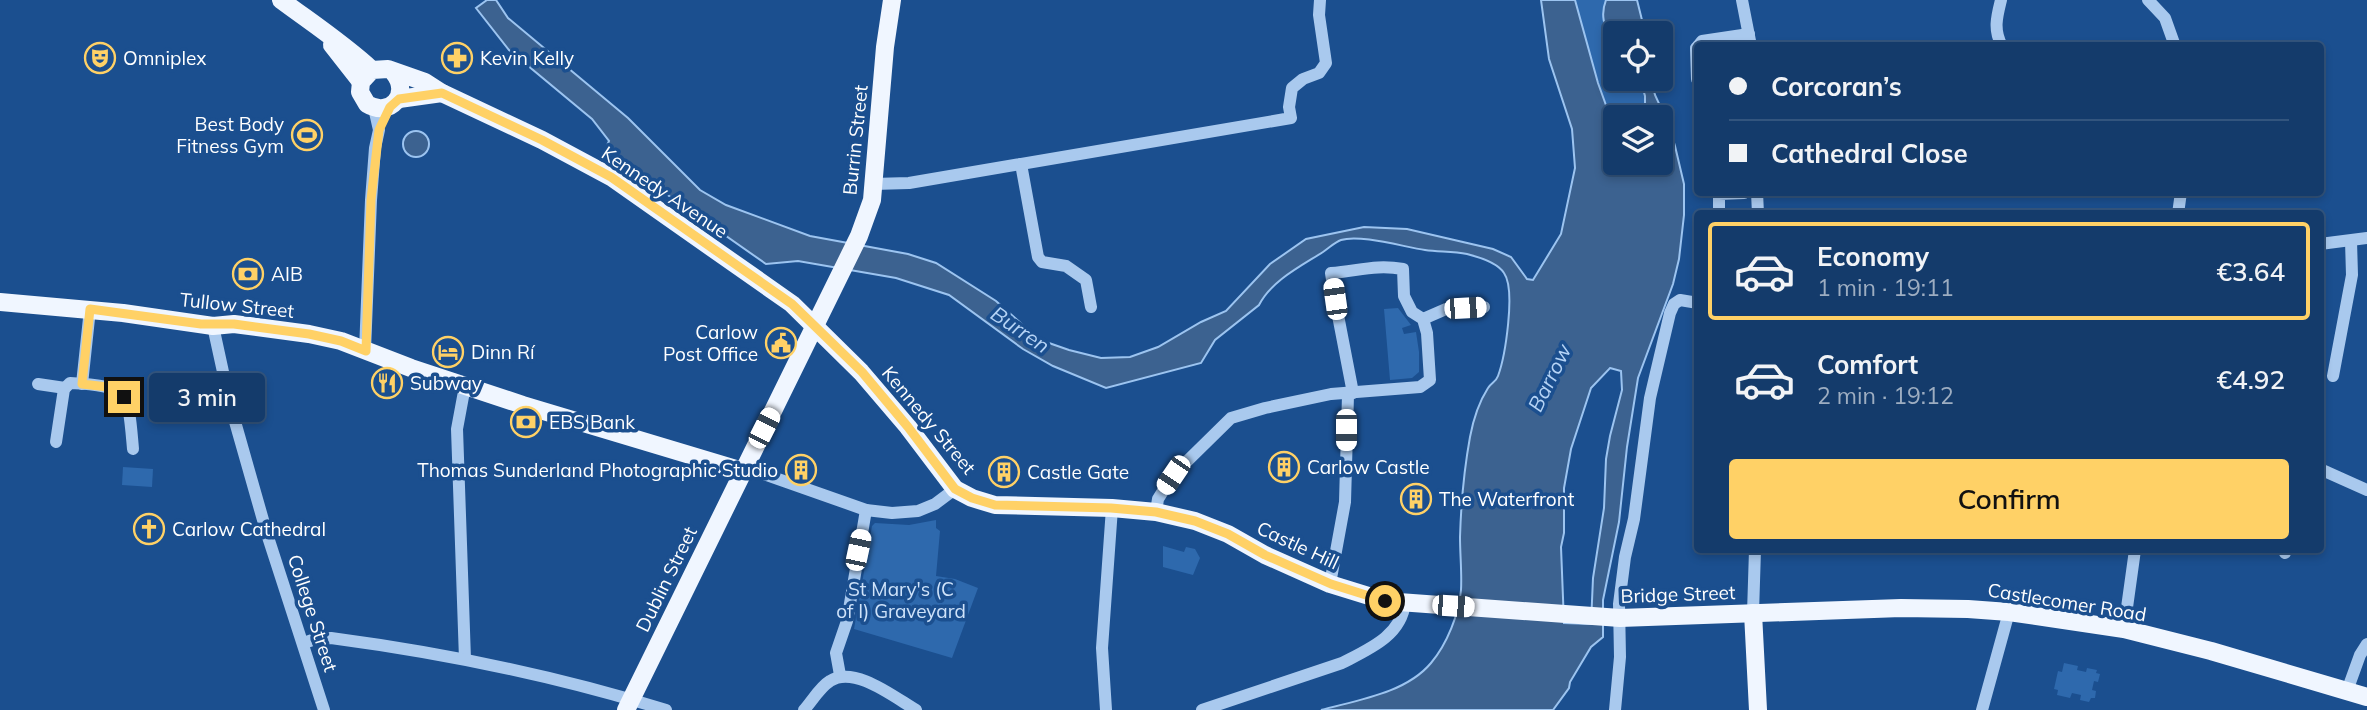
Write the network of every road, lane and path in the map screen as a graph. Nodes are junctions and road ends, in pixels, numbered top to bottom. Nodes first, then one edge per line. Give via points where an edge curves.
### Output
1 (281, 0) edge
2 (892, 0) edge
3 (1320, 0) edge
4 (1742, 0) edge
5 (2001, 0) edge
6 (2148, 0) edge
7 (1750, 40) edge
8 (1701, 42) edge
9 (1999, 42) edge
10 (2174, 42) edge
11 (394, 73) junction
12 (367, 76) junction
13 (442, 93) junction
14 (388, 105) junction
15 (1021, 164) junction
16 (873, 184) junction
17 (2367, 238) edge
18 (2351, 241) junction
19 (2324, 244) edge
20 (0, 302) edge
21 (1694, 303) edge
22 (1091, 307) dead end
23 (1484, 307) dead end
24 (90, 309) junction
25 (1423, 320) junction
26 (213, 326) junction
27 (815, 326) junction
28 (366, 351) junction
29 (2333, 376) dead end
30 (38, 384) dead end
31 (82, 384) junction
32 (465, 386) junction
33 (65, 388) junction
34 (1350, 394) junction
35 (55, 442) dead end
36 (133, 449) dead end
37 (743, 469) junction
38 (2324, 471) edge
39 (955, 489) junction
40 (2367, 490) edge
41 (1111, 508) junction
42 (866, 510) junction
43 (1156, 512) junction
44 (1195, 521) joint
45 (1755, 553) edge
46 (2135, 553) edge
47 (1331, 584) junction
48 (1405, 603) junction
49 (2009, 612) junction
50 (1753, 613) junction
51 (1612, 617) junction
52 (2124, 629) junction
53 (304, 643) junction
54 (2367, 644) edge
55 (465, 659) junction
56 (840, 675) junction
57 (2347, 691) junction
58 (2367, 697) edge
59 (629, 705) edge
60 (324, 710) edge
61 (666, 710) edge
62 (804, 710) edge
63 (916, 710) edge
64 (1106, 710) edge
65 (1202, 710) edge
66 (1615, 710) edge
67 (1758, 710) edge
68 (1982, 710) edge

1 - 12 main road
2 - 16 main road, Burrin Street
3 - 15 street via 1326,63 1319,74 1292,89 1290,118
4 - 7 street
5 - 9 street via 1996,20
6 - 10 street via 2165,18
7 - 8 street
11 - 12 main road via 384,68
11 - 13 main road, Kennedy Avenue via 425,82
11 - 14 main road via 401,85
12 - 14 main road via 362,99
13 - 14 main road
13 - 27 main road, Kennedy Avenue via 611,177 792,304
14 - 28 street via 379,130 371,200
15 - 16 street via 909,183
15 - 22 street via 1038,257 1042,262 1066,266 1086,280
16 - 27 main road, Burrin Street via 859,236
17 - 18 street
18 - 19 street
18 - 29 street via 2352,275
20 - 24 main road, Tullow Street
21 - 51 street via 1678,302 1670,313 1650,398 1619,604
23 - 25 street via 1446,309
24 - 26 main road, Tullow Street
24 - 31 street
25 - 34 street via 1430,380 1420,387
25 - 34 street via 1412,312 1404,296 1403,269 1369,266 1331,272
26 - 28 main road, Tullow Street via 234,324 309,334
26 - 53 street, College Street via 263,522
27 - 37 main road, Burrin Street
27 - 39 main road, Kennedy Street via 862,372
28 - 32 main road, Tullow Street
30 - 33 street
31 - 33 street via 70,383
31 - 36 street via 116,388 124,397
32 - 37 main road, Tullow Street
32 - 55 street via 457,429
33 - 35 street
34 - 43 street via 1331,394 1231,418 1173,475 1158,499
34 - 47 street via 1345,502
37 - 42 street
37 - 59 main road, Dublin Street
38 - 40 street
39 - 41 main road, Kennedy Street via 995,505
39 - 42 street via 918,511
41 - 43 main road, Kennedy Street
41 - 64 street via 1102,649
42 - 56 street via 836,653
43 - 44 main road, Kennedy Street
44 - 47 main road, Castle Hill
45 - 50 street
46 - 52 street
47 - 48 main road, Castle Hill
48 - 51 main road, Bridge Street
48 - 65 street via 1399,624 1375,645 1342,663
49 - 50 main road, Castlecomer Road via 1929,608
49 - 52 main road, Castlecomer Road
49 - 68 street
50 - 51 main road, Bridge Street
50 - 67 main road
51 - 66 street via 1620,657
52 - 57 main road, Castlecomer Road
53 - 55 street via 331,638
53 - 60 street, College Street
54 - 57 street
55 - 59 street
56 - 62 street
56 - 63 street via 853,676
57 - 58 main road, Castlecomer Road
59 - 61 street

